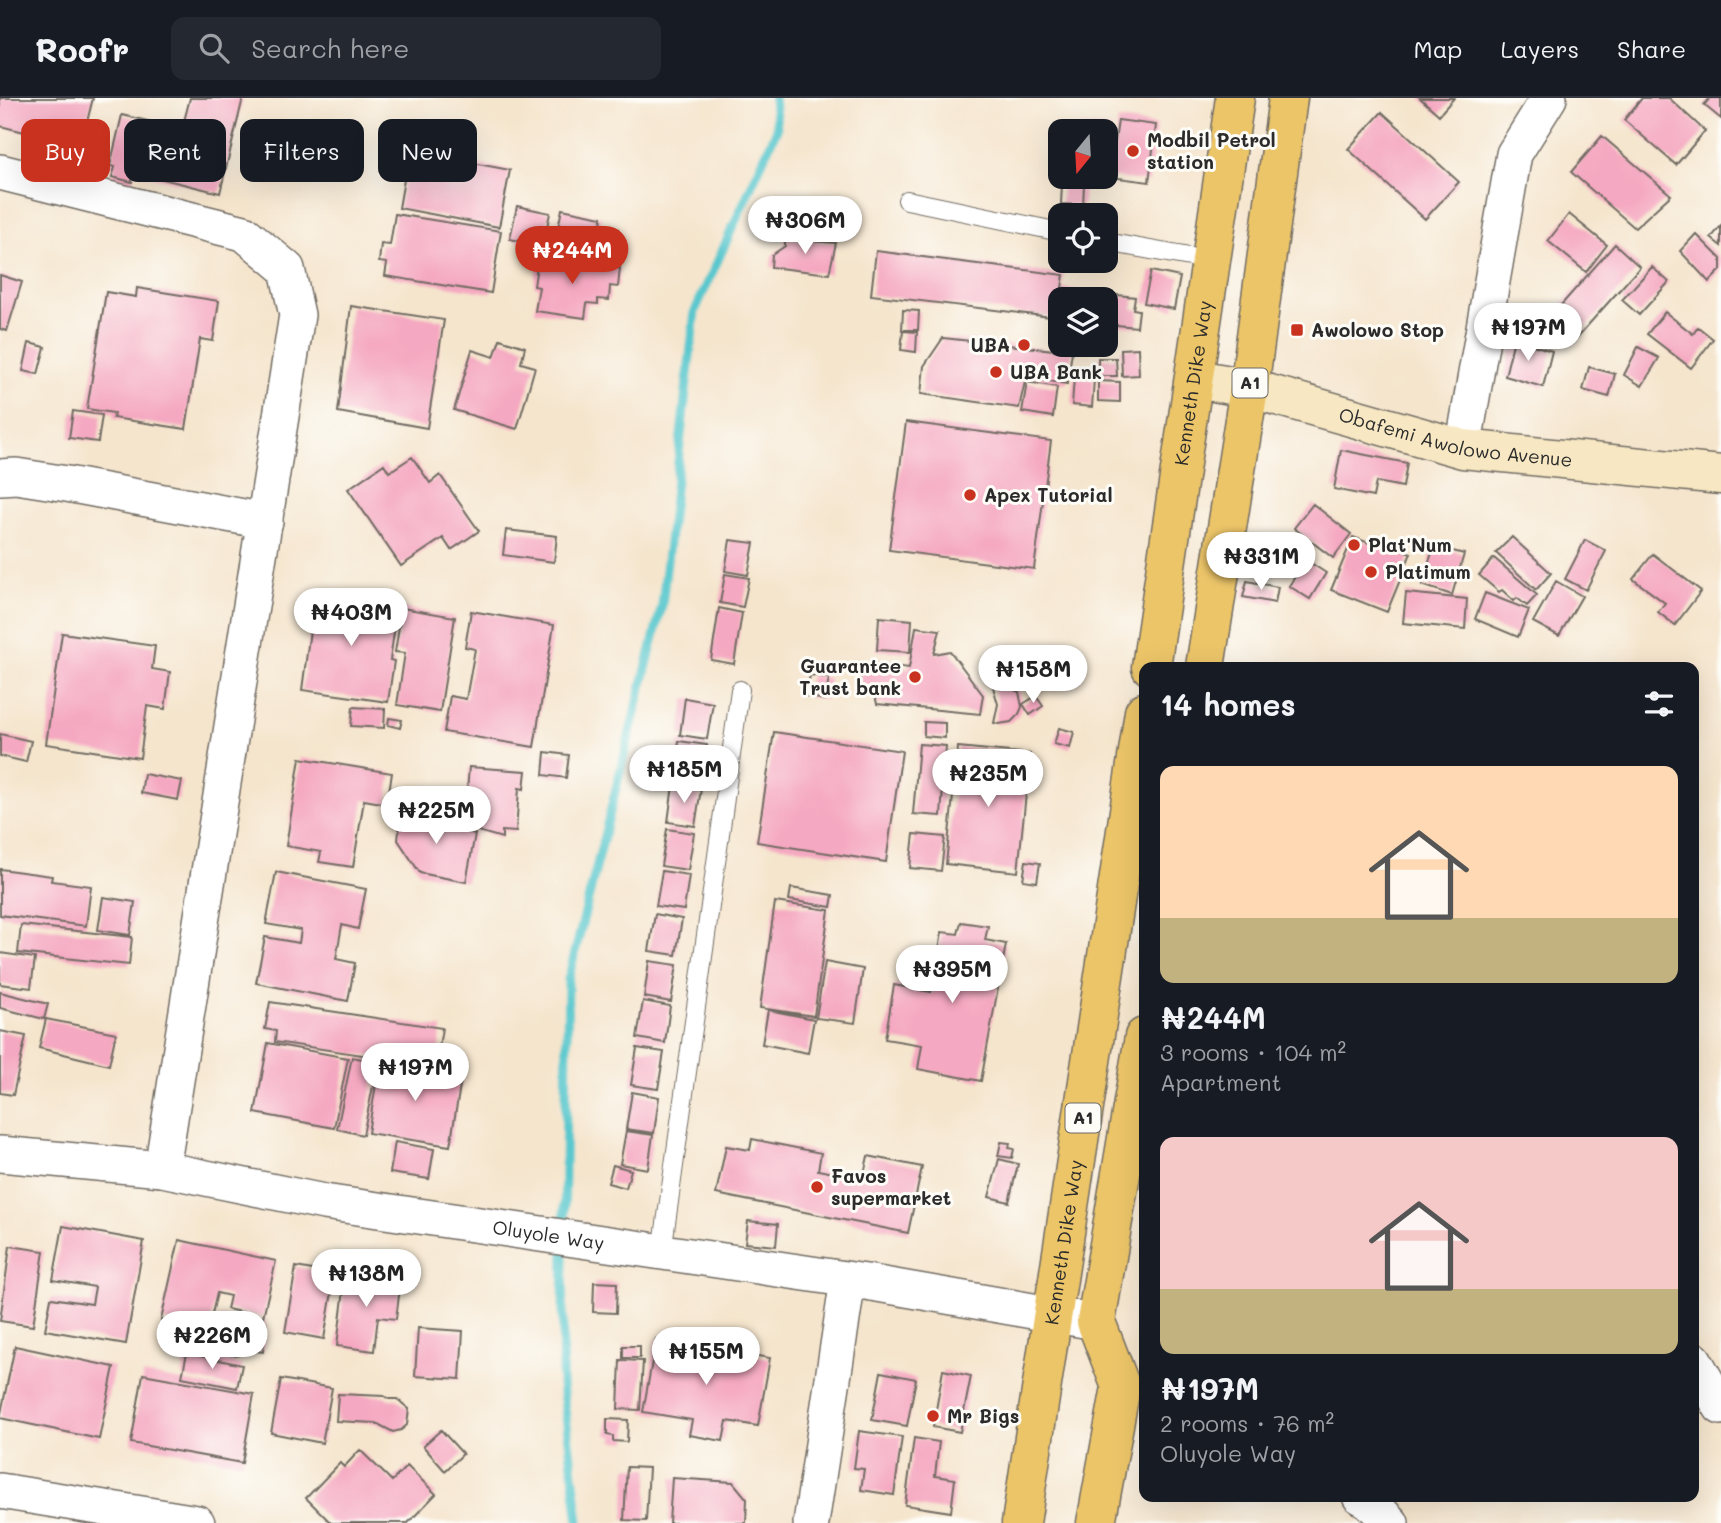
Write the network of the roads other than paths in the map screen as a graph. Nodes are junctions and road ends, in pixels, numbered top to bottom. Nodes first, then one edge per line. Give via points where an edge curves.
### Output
1 (1235, 98) edge
2 (1288, 98) edge
3 (1549, 98) edge
4 (0, 172) edge
5 (907, 200) dead end
6 (1048, 229) edge
7 (1118, 244) edge
8 (1212, 261) junction
9 (1195, 379) junction
10 (1249, 388) junction
11 (1463, 449) junction
12 (1721, 475) edge
13 (0, 477) edge
14 (265, 521) junction
15 (1153, 662) edge
16 (1206, 662) edge
17 (740, 690) dead end
18 (1139, 745) edge
19 (1139, 1067) edge
20 (0, 1154) edge
21 (162, 1169) junction
22 (663, 1252) junction
23 (848, 1280) junction
24 (1053, 1314) junction
25 (1096, 1322) junction
26 (1699, 1369) edge
27 (1133, 1392) edge
28 (1721, 1406) edge
29 (0, 1491) edge
30 (1369, 1502) edge
31 (197, 1523) edge
32 (811, 1523) edge
33 (1021, 1523) edge
34 (1096, 1523) edge
35 (1391, 1523) edge

1 - 8 highway, Kenneth Dike Way
2 - 10 highway, A1
3 - 11 street via 1514,154
4 - 14 street via 244,233 287,269 297,315
5 - 6 lane
7 - 8 lane
8 - 9 highway, Kenneth Dike Way
9 - 10 main road, Obafemi Awolowo Avenue
9 - 15 highway, Kenneth Dike Way
10 - 11 main road, Obafemi Awolowo Avenue
10 - 16 highway, A1
11 - 12 main road, Obafemi Awolowo Avenue
13 - 14 street via 67,484
14 - 21 street
17 - 22 lane
18 - 24 highway, Kenneth Dike Way / A1
19 - 25 highway, A1
20 - 21 street, Oluyole Way
21 - 22 street, Oluyole Way via 324,1202
22 - 23 street, Oluyole Way
23 - 24 street, Oluyole Way
23 - 32 street
24 - 25 street, Oluyole Way
24 - 33 highway, Kenneth Dike Way / A1
25 - 27 highway
26 - 28 street
27 - 34 highway
29 - 31 street
30 - 35 street

